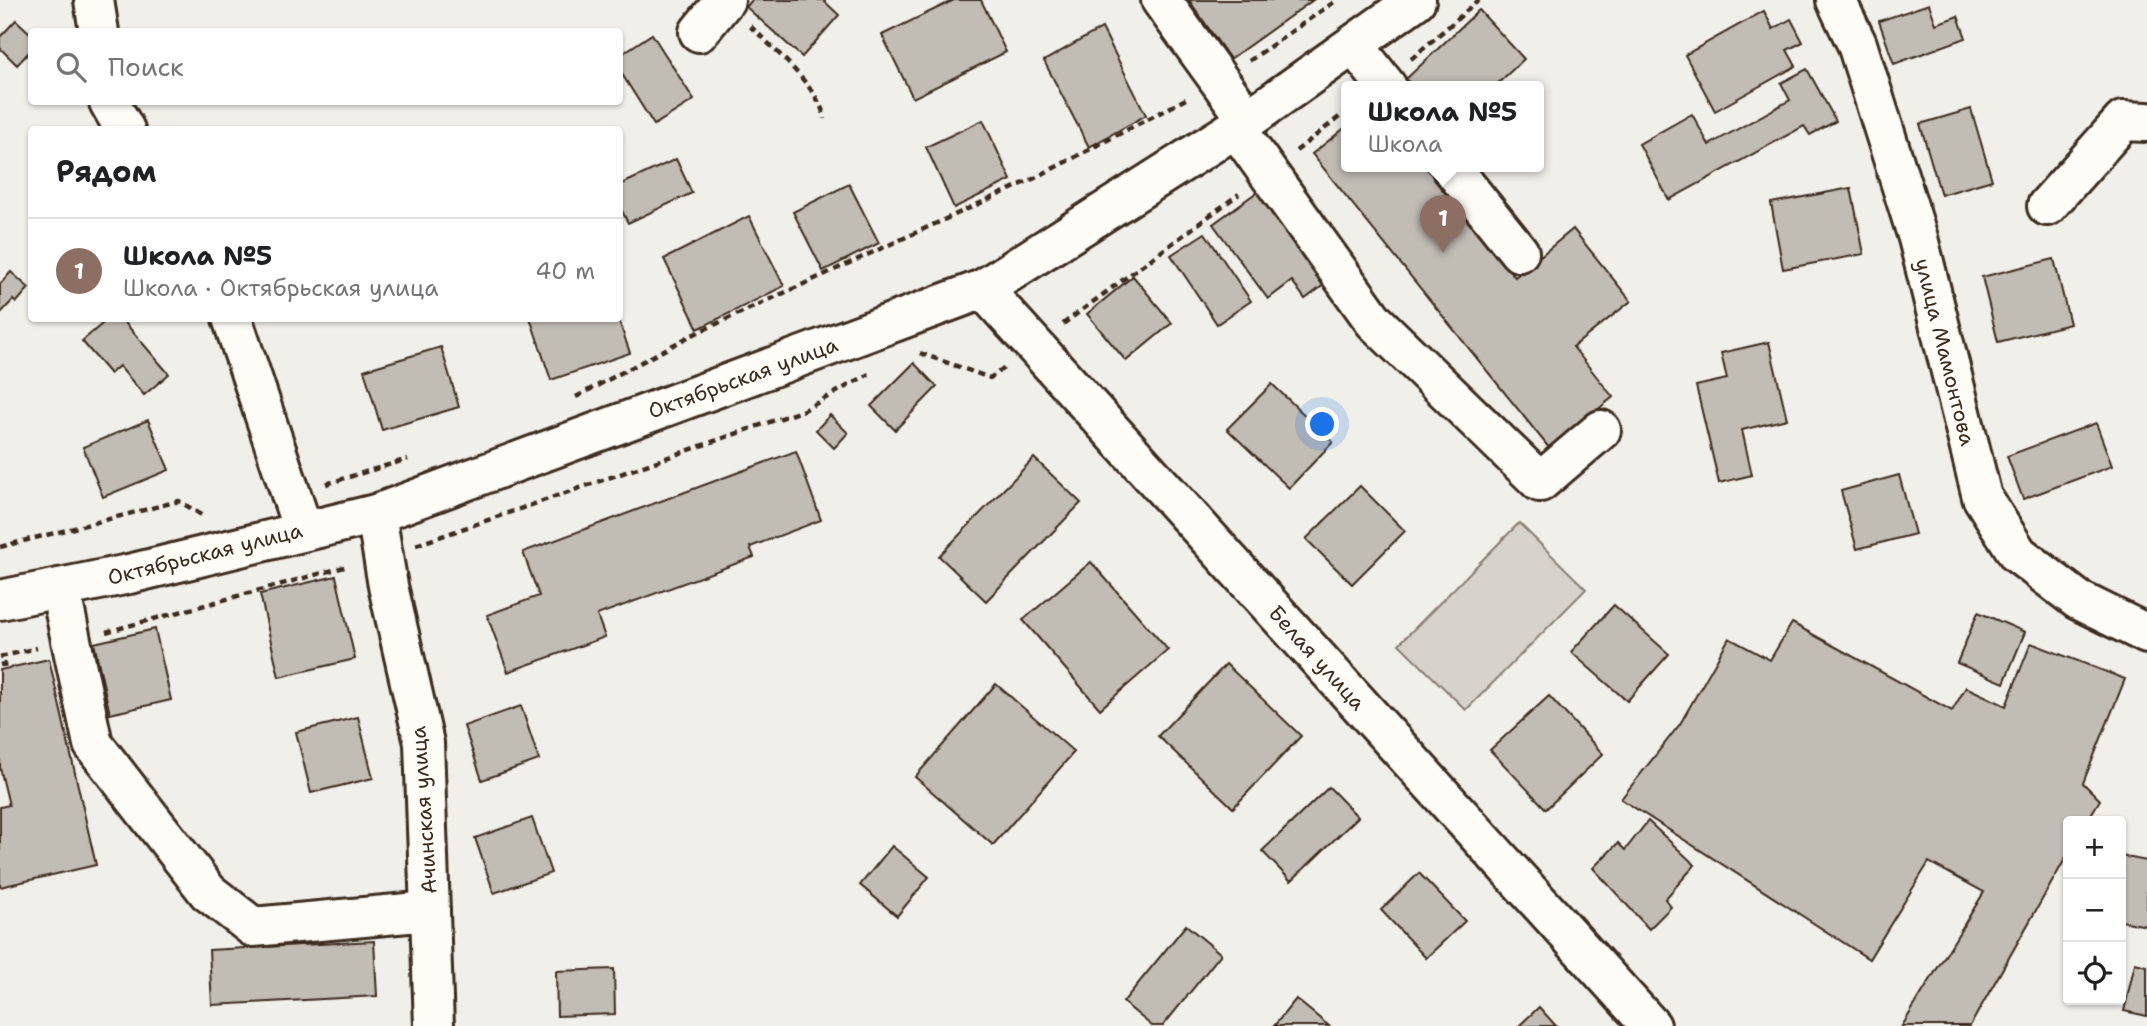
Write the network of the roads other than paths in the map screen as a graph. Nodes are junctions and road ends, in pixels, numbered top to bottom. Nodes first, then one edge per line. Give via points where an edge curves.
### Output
1 (94, 0) edge
2 (1161, 0) edge
3 (1416, 0) edge
4 (1836, 0) edge
5 (725, 1) edge
6 (98, 28) edge
7 (699, 32) dead end
8 (1354, 44) junction
9 (1382, 81) edge
10 (111, 105) edge
11 (2147, 122) edge
12 (1242, 124) junction
13 (123, 126) edge
14 (1455, 172) edge
15 (2047, 206) dead end
16 (1518, 252) dead end
17 (983, 289) junction
18 (233, 322) edge
19 (1601, 430) dead end
20 (376, 514) junction
21 (303, 530) junction
22 (61, 588) junction
23 (0, 600) edge
24 (2147, 634) edge
25 (430, 911) junction
26 (435, 1026) edge
27 (1651, 1026) edge

1 - 6 street
2 - 12 street via 1220,81
3 - 8 street, Октябрьская улица
4 - 24 street, улица Мамонтова via 1857,44 1918,238 1982,497 2018,554 2078,600
5 - 7 street
8 - 9 street
8 - 12 street, Октябрьская улица
10 - 13 street
11 - 15 street via 2123,121
12 - 17 street, Октябрьская улица
12 - 19 street via 1268,173 1374,321 1541,482
14 - 16 street
17 - 20 street, Октябрьская улица
17 - 27 street, Белая улица
18 - 21 street
20 - 21 street, Октябрьская улица
20 - 25 street, Ачинская улица via 424,743
21 - 22 street, Октябрьская улица
22 - 23 street, Октябрьская улица
22 - 25 street via 93,744 208,892 253,927
25 - 26 street, Ачинская улица

